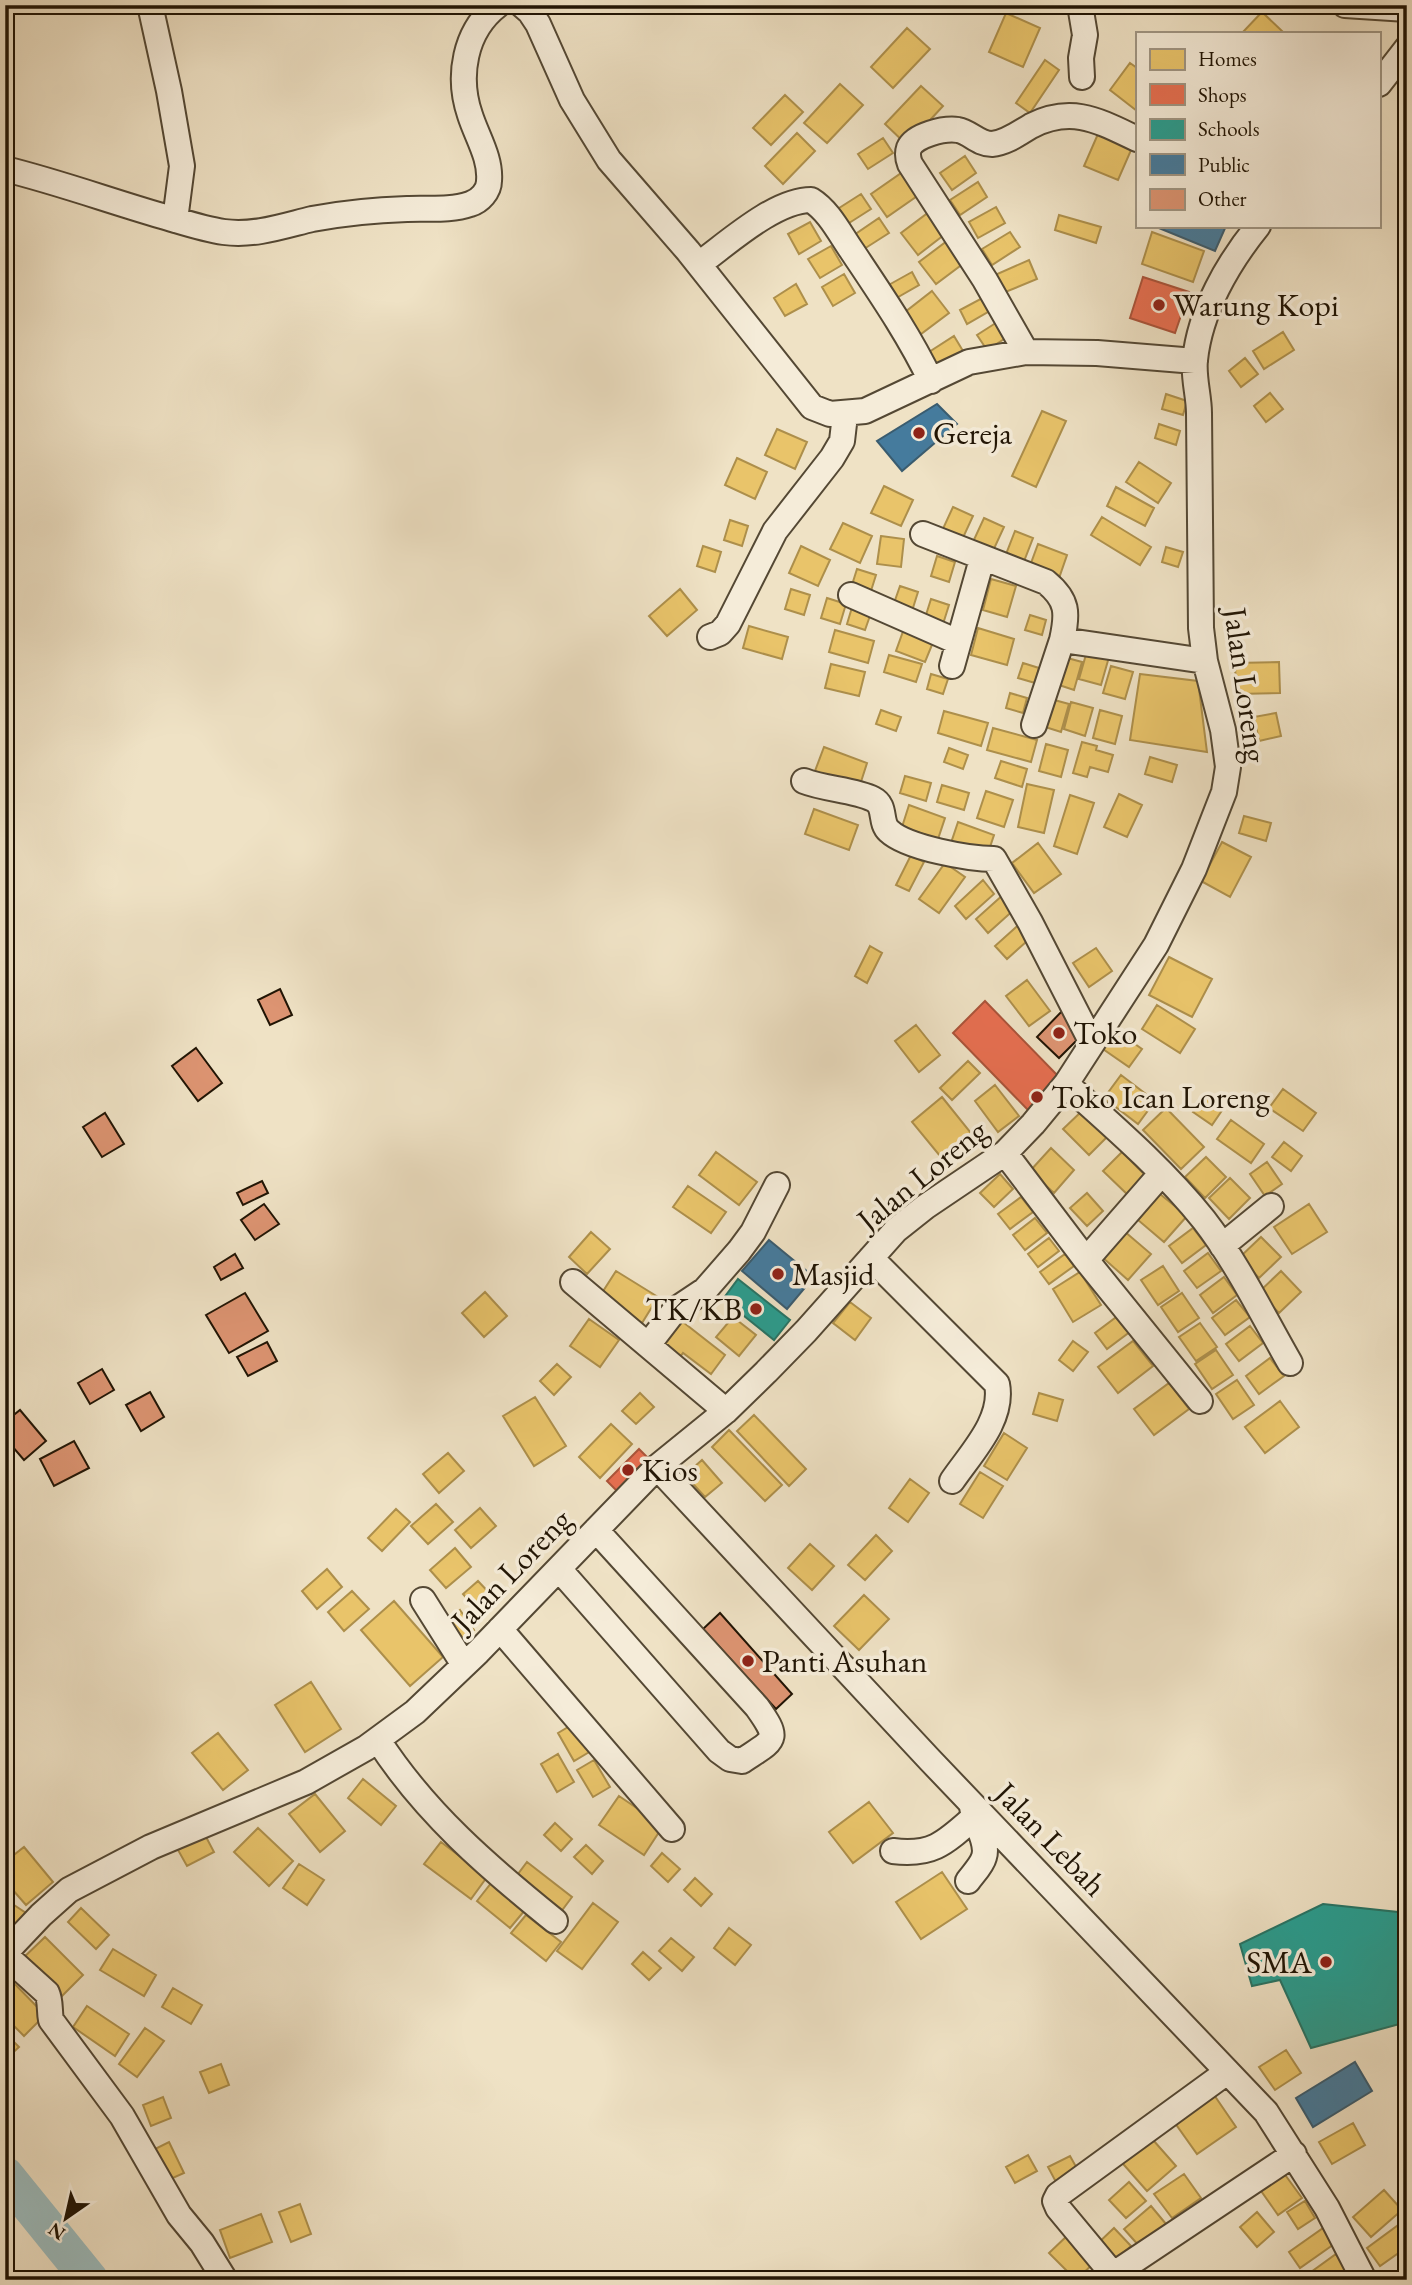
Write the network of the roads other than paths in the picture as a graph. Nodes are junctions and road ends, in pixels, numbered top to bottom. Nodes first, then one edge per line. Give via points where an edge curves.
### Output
1 (150, 5) edge
2 (498, 5) edge
3 (522, 5) edge
4 (1080, 5) edge
5 (1345, 5) edge
6 (1407, 9) edge
7 (1407, 48) edge
8 (1082, 77) dead end
9 (1380, 83) edge
10 (1136, 139) edge
11 (5, 169) edge
12 (175, 220) junction
13 (1256, 228) edge
14 (699, 264) junction
15 (1026, 352) junction
16 (1195, 361) junction
17 (931, 382) junction
18 (845, 415) junction
19 (923, 534) dead end
20 (982, 559) junction
21 (851, 595) dead end
22 (710, 637) dead end
23 (1062, 640) junction
24 (958, 642) junction
25 (1205, 661) junction
26 (952, 666) dead end
27 (1034, 725) dead end
28 (804, 781) dead end
29 (1092, 1042) junction
30 (1066, 1084) junction
31 (1005, 1153) junction
32 (1161, 1174) junction
33 (777, 1185) dead end
34 (1271, 1206) dead end
35 (1222, 1246) junction
36 (871, 1258) junction
37 (1086, 1260) junction
38 (573, 1282) dead end
39 (649, 1345) junction
40 (1290, 1363) dead end
41 (1200, 1401) dead end
42 (726, 1411) junction
43 (657, 1467) junction
44 (952, 1481) dead end
45 (596, 1530) junction
46 (559, 1569) junction
47 (423, 1600) dead end
48 (500, 1629) junction
49 (464, 1665) junction
50 (378, 1740) junction
51 (972, 1811) junction
52 (672, 1829) dead end
53 (893, 1851) dead end
54 (968, 1881) dead end
55 (555, 1921) dead end
56 (5, 1954) edge
57 (1227, 2072) junction
58 (1294, 2154) junction
59 (1109, 2277) edge
60 (225, 2280) edge
61 (1364, 2280) edge

1 - 12 street via 182,166
2 - 12 street via 473,35 464,66 470,115 488,169 487,189 477,200 453,208 354,212 244,233
3 - 14 street via 538,24 572,100 608,160
4 - 8 street via 1085,35
5 - 6 street
7 - 9 street
10 - 15 street via 1096,120 1061,115 998,143 943,130 909,148 910,164
11 - 12 street
13 - 16 street, Jalan Loreng via 1215,292
14 - 17 street via 764,218 789,204 811,200 826,214 878,289
14 - 18 street via 812,407
15 - 16 street
15 - 17 street via 969,362
16 - 25 street, Jalan Loreng
17 - 18 street
18 - 22 street via 842,440 832,458 775,531 728,624
19 - 20 street
20 - 23 street via 1034,577 1059,593 1066,614
20 - 24 street
21 - 24 street
23 - 25 street
23 - 27 street
24 - 26 street
25 - 29 street, Jalan Loreng via 1223,730 1228,767 1224,792 1194,869 1156,945
28 - 29 street via 872,799 882,808 887,830 905,840 949,853 994,859
29 - 30 street, Jalan Loreng
30 - 31 street, Jalan Loreng
30 - 32 street
31 - 36 street, Jalan Loreng via 925,1207
31 - 37 street
32 - 35 street
32 - 37 street
33 - 39 street via 739,1251 705,1290 675,1310
34 - 35 street
35 - 40 street
36 - 42 street, Jalan Loreng
36 - 44 street via 997,1384 991,1423
37 - 41 street
38 - 39 street
39 - 42 street
42 - 43 street, Jalan Loreng
43 - 45 street, Jalan Loreng
43 - 51 street, Jalan Lebah
45 - 46 street, Jalan Loreng
45 - 46 street via 757,1707 772,1728 765,1746 742,1761 719,1751
46 - 48 street, Jalan Loreng
47 - 49 street
48 - 49 street, Jalan Loreng
48 - 52 street
49 - 50 street, Jalan Loreng
50 - 55 street via 430,1811
50 - 56 street, Jalan Loreng via 306,1782 162,1842 69,1890
51 - 53 street via 957,1833 933,1849 915,1854
51 - 54 street via 985,1847 984,1858
51 - 57 street, Jalan Lebah
56 - 60 street via 47,1993 51,2020 122,2116 179,2216
57 - 58 street, Jalan Lebah via 1266,2112
57 - 59 street via 1058,2195 1058,2208
58 - 59 street
58 - 61 street, Jalan Lebah

